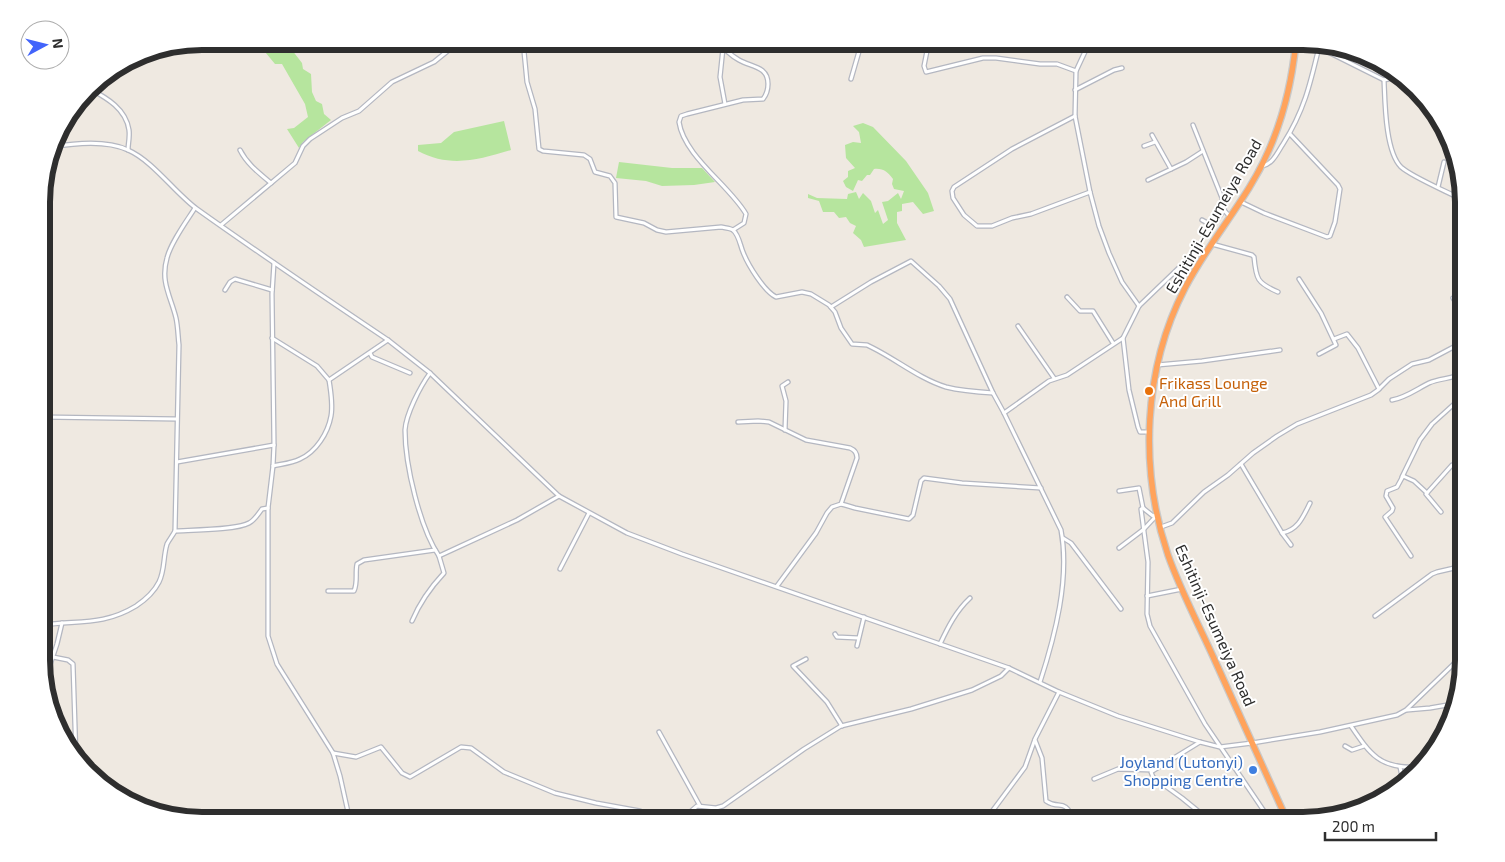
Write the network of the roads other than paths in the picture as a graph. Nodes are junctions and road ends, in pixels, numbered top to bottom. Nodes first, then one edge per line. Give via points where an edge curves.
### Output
1 (449, 50) edge
2 (524, 50) edge
3 (723, 50) edge
4 (725, 50) edge
5 (859, 50) edge
6 (928, 50) edge
7 (1086, 50) edge
8 (1295, 50) edge
9 (1318, 51) edge
10 (1330, 53) edge
11 (1122, 68) dead end
12 (1076, 71) junction
13 (1391, 78) edge
14 (850, 79) dead end
15 (1384, 80) junction
16 (1074, 90) junction
17 (97, 93) edge
18 (725, 104) junction
19 (1075, 116) junction
20 (1193, 125) dead end
21 (1290, 134) junction
22 (1152, 135) dead end
23 (1155, 142) junction
24 (61, 145) edge
25 (1144, 146) dead end
26 (128, 150) junction
27 (240, 150) dead end
28 (1203, 151) junction
29 (1444, 162) dead end
30 (1262, 166) junction
31 (1171, 169) junction
32 (1148, 180) dead end
33 (271, 183) junction
34 (1438, 187) junction
35 (1090, 192) junction
36 (1455, 196) edge
37 (1240, 202) junction
38 (195, 208) junction
39 (1224, 210) junction
40 (1230, 217) junction
41 (1202, 220) dead end
42 (221, 225) junction
43 (732, 230) junction
44 (1212, 244) junction
45 (1207, 251) junction
46 (274, 263) junction
47 (1299, 279) dead end
48 (225, 290) dead end
49 (272, 290) junction
50 (1278, 292) dead end
51 (1067, 297) dead end
52 (1139, 306) junction
53 (831, 307) junction
54 (1018, 326) dead end
55 (272, 338) junction
56 (1123, 338) junction
57 (1334, 339) junction
58 (388, 340) junction
59 (1113, 343) junction
60 (1455, 346) edge
61 (1280, 350) dead end
62 (370, 352) junction
63 (1319, 354) dead end
64 (1157, 365) junction
65 (410, 373) dead end
66 (430, 373) junction
67 (1455, 377) edge
68 (1054, 378) junction
69 (329, 380) junction
70 (788, 382) dead end
71 (1379, 389) junction
72 (993, 393) junction
73 (1392, 400) dead end
74 (1455, 403) edge
75 (1004, 413) junction
76 (50, 417) edge
77 (176, 419) junction
78 (738, 422) dead end
79 (785, 430) junction
80 (1149, 432) junction
81 (274, 445) junction
82 (177, 462) junction
83 (1240, 464) junction
84 (1455, 465) edge
85 (273, 466) junction
86 (1402, 478) junction
87 (1042, 488) junction
88 (1120, 491) dead end
89 (1426, 493) junction
90 (559, 496) junction
91 (1310, 503) dead end
92 (841, 504) junction
93 (268, 508) junction
94 (1142, 508) junction
95 (1441, 512) dead end
96 (589, 514) junction
97 (1158, 515) junction
98 (1160, 528) junction
99 (1144, 529) junction
100 (175, 531) junction
101 (1282, 533) junction
102 (1063, 538) junction
103 (1290, 545) dead end
104 (1119, 548) dead end
105 (435, 550) junction
106 (439, 556) junction
107 (1411, 556) dead end
108 (1455, 568) edge
109 (560, 569) dead end
110 (777, 586) junction
111 (1182, 589) junction
112 (328, 591) dead end
113 (1147, 596) junction
114 (970, 598) dead end
115 (1121, 609) dead end
116 (1375, 616) dead end
117 (864, 617) junction
118 (412, 621) dead end
119 (62, 623) junction
120 (50, 624) edge
121 (834, 634) dead end
122 (858, 638) junction
123 (940, 644) junction
124 (857, 646) dead end
125 (53, 657) junction
126 (806, 659) dead end
127 (1455, 662) edge
128 (50, 665) edge
129 (1009, 668) junction
130 (1040, 682) junction
131 (1058, 692) junction
132 (1448, 705) edge
133 (1406, 710) junction
134 (842, 726) junction
135 (1351, 726) junction
136 (659, 732) dead end
137 (1035, 739) junction
138 (1200, 742) junction
139 (76, 743) edge
140 (1252, 744) junction
141 (1345, 746) dead end
142 (1364, 746) junction
143 (1220, 747) junction
144 (333, 752) junction
145 (1400, 767) junction
146 (1410, 767) edge
147 (1153, 770) junction
148 (1402, 775) edge
149 (1094, 779) dead end
150 (700, 806) junction
151 (348, 812) edge
152 (642, 812) edge
153 (688, 812) edge
154 (991, 812) edge
155 (1071, 812) edge
156 (1197, 812) edge
157 (1265, 812) edge
158 (1284, 812) edge

1 - 33 street via 434,62 392,82 358,111 310,139 295,163
2 - 43 street via 539,149 584,155 590,159 595,172 610,176 615,183 615,214 619,219 644,223 666,232 721,227
3 - 18 street via 720,77
4 - 18 street via 764,71 768,79 763,98
5 - 14 street
6 - 12 street via 926,72 983,58 1057,64
7 - 12 street
8 - 30 highway, Eshitinji-Esumeiya Road via 1287,100
9 - 21 street via 1308,94
10 - 15 street
11 - 16 street
12 - 16 street
13 - 15 street
15 - 34 street via 1389,140 1396,160
16 - 19 street
17 - 26 street via 112,101 123,114 129,130
18 - 43 street via 681,116 678,122 699,159 746,214 744,223
19 - 35 street
19 - 35 street via 1012,149 954,187 953,198 964,215 977,226 992,226
20 - 28 street
21 - 30 street via 1271,163
21 - 37 street via 1340,189 1330,236
22 - 23 street
23 - 25 street
23 - 31 street
24 - 26 street via 106,145
26 - 38 street
27 - 33 street via 253,168
28 - 31 street
28 - 39 street
29 - 34 street
30 - 37 highway, Eshitinji-Esumeiya Road
31 - 32 street
33 - 42 street
34 - 36 street
35 - 52 street via 1109,253 1122,282
37 - 40 highway, Eshitinji-Esumeiya Road
38 - 42 street
38 - 77 street via 166,258 164,275 179,346
39 - 40 street
39 - 41 street via 1213,226
40 - 44 highway, Eshitinji-Esumeiya Road
42 - 46 street
43 - 53 street via 748,264 773,296 802,292 812,294
44 - 45 highway, Eshitinji-Esumeiya Road
44 - 50 street via 1252,255 1256,277 1263,285
45 - 52 street via 1187,260
45 - 64 highway, Eshitinji-Esumeiya Road via 1174,310
46 - 49 street
46 - 58 street
47 - 57 street
48 - 49 street via 235,279
49 - 55 street
51 - 59 street via 1078,310 1093,311
52 - 56 street
53 - 72 street via 852,344 867,345 945,387
53 - 72 street via 911,261 950,299
54 - 68 street
55 - 69 street via 317,366
55 - 81 street
56 - 59 street
56 - 80 street via 1129,390 1138,427 1140,432
57 - 63 street via 1336,345
57 - 71 street via 1347,334
58 - 62 street
58 - 66 street
59 - 68 street via 1067,375
60 - 71 street via 1430,360 1412,364 1388,379
61 - 64 street
62 - 65 street via 372,356
62 - 69 street
64 - 80 highway, Eshitinji-Esumeiya Road
66 - 90 street
66 - 105 street via 416,397 405,428 412,484
67 - 73 street via 1430,382 1400,399
68 - 75 street
69 - 85 street via 332,416 325,434 306,456
70 - 79 street via 782,386 786,401
71 - 83 street via 1360,400 1297,424
72 - 75 street
74 - 86 street via 1420,440
75 - 87 street
76 - 77 street
77 - 82 street
78 - 79 street via 769,422
79 - 92 street via 806,440 854,450 857,458
80 - 97 highway, Eshitinji-Esumeiya Road
81 - 82 street
81 - 85 street
82 - 100 street
83 - 98 street via 1172,523
83 - 101 street
84 - 89 street
85 - 93 street
86 - 89 street via 1414,481
86 - 107 street via 1397,487 1387,491 1386,496 1394,508 1385,517
87 - 92 street via 924,478 909,519
87 - 102 street
88 - 94 street via 1139,488
89 - 95 street
90 - 96 street
90 - 106 street via 517,520
91 - 101 street via 1295,528
92 - 110 street via 827,513
93 - 100 street via 262,509 248,524
93 - 144 street via 268,636 277,664
94 - 97 street via 1149,514
94 - 99 street
96 - 109 street
96 - 110 street via 627,533
97 - 98 highway, Eshitinji-Esumeiya Road
97 - 99 street
98 - 111 highway, Eshitinji-Esumeiya Road
99 - 104 street
99 - 113 street via 1148,562
100 - 119 street via 168,543 159,583 143,602 107,620
101 - 103 street
102 - 115 street via 1072,543
102 - 130 street via 1064,567 1056,624
105 - 106 street
105 - 112 street via 364,560 357,564 354,591
106 - 118 street via 444,573 419,605
108 - 116 street via 1432,574
110 - 117 street
111 - 113 street
111 - 140 highway, Eshitinji-Esumeiya Road
113 - 143 street via 1148,620 1156,639
114 - 123 street via 956,614
117 - 122 street
117 - 123 street
119 - 120 street
119 - 125 street
121 - 122 street
122 - 124 street
123 - 129 street
125 - 128 street
125 - 139 street via 73,664
126 - 134 street via 793,666 827,702
127 - 133 street
129 - 130 street
129 - 134 street via 1001,676 972,690
130 - 131 street
131 - 137 street
131 - 138 street via 1118,716
132 - 133 street
133 - 135 street
134 - 150 street via 723,806
135 - 140 street
135 - 142 street
136 - 150 street
137 - 154 street via 1024,767
137 - 155 street via 1042,758 1046,801 1064,805
138 - 143 street
138 - 147 street
140 - 143 street
140 - 158 highway, Eshitinji-Esumeiya Road
141 - 142 street via 1352,750
142 - 145 street via 1375,757
143 - 157 street
144 - 151 street
144 - 152 street via 356,757 381,747 410,777 461,747 471,748 504,772 555,793
145 - 146 street
145 - 148 street
147 - 149 street via 1118,769
147 - 156 street via 1153,777
150 - 153 street

